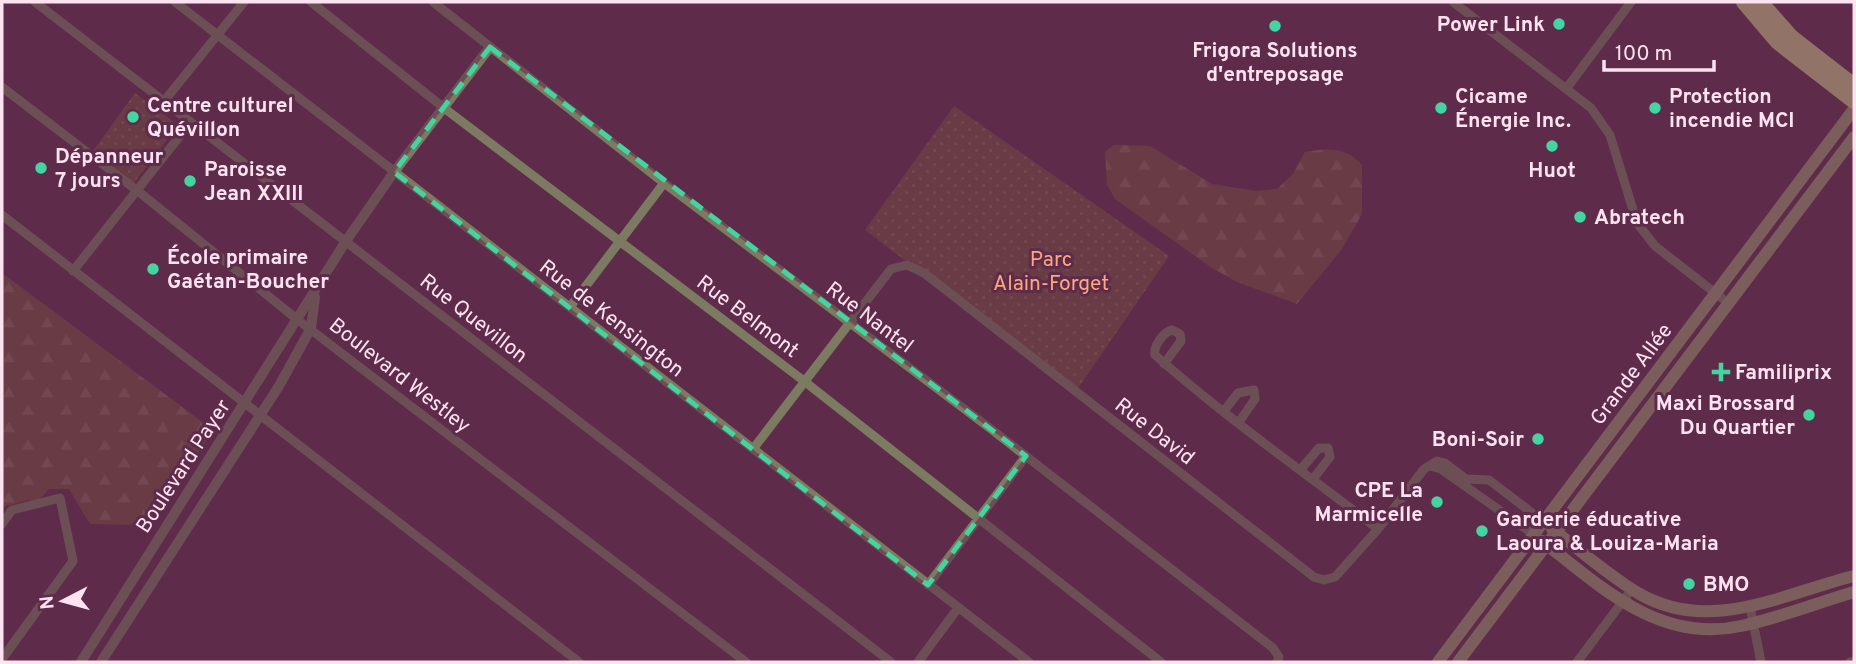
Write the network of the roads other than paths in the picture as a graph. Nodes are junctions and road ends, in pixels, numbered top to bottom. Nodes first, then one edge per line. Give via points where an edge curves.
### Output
1 (35, 2) edge
2 (174, 2) edge
3 (244, 2) edge
4 (311, 2) edge
5 (433, 2) edge
6 (1453, 2) edge
7 (1631, 2) edge
8 (1744, 2) edge
9 (1760, 2) edge
10 (217, 36) junction
11 (490, 47) junction
12 (1854, 86) edge
13 (2, 87) edge
14 (1566, 89) junction
15 (165, 100) junction
16 (1854, 101) edge
17 (444, 108) junction
18 (1854, 108) edge
19 (191, 122) junction
20 (1854, 137) edge
21 (394, 172) junction
22 (664, 183) junction
23 (139, 191) junction
24 (2, 215) edge
25 (346, 241) junction
26 (620, 241) junction
27 (73, 271) junction
28 (316, 291) junction
29 (1715, 293) junction
30 (1728, 303) junction
31 (570, 307) junction
32 (298, 320) junction
33 (849, 323) junction
34 (310, 328) junction
35 (1164, 364) dead end
36 (804, 382) junction
37 (246, 404) junction
38 (1224, 411) junction
39 (260, 415) junction
40 (1239, 422) junction
41 (753, 449) junction
42 (1026, 456) junction
43 (1429, 466) junction
44 (1301, 470) junction
45 (1313, 479) junction
46 (976, 519) junction
47 (1544, 522) junction
48 (2, 524) edge
49 (1378, 529) junction
50 (1557, 532) junction
51 (1534, 534) junction
52 (1547, 545) junction
53 (1854, 576) edge
54 (928, 585) junction
55 (1632, 589) junction
56 (1854, 592) edge
57 (1623, 603) junction
58 (1750, 607) junction
59 (958, 608) junction
60 (1753, 623) junction
61 (2, 659) edge
62 (81, 662) edge
63 (102, 662) edge
64 (579, 662) edge
65 (746, 662) edge
66 (891, 662) edge
67 (918, 662) edge
68 (1029, 662) edge
69 (1161, 662) edge
70 (1277, 662) edge
71 (1438, 662) edge
72 (1458, 662) edge
73 (1577, 662) edge
74 (1761, 662) edge

1 - 15 street, Rue Quevillon
2 - 10 street, Rue de Kensington
3 - 10 street
4 - 17 street, Rue Belmont
5 - 11 street, Rue Nantel
6 - 14 street
7 - 14 street
8 - 16 highway via 1784,47
9 - 12 highway via 1791,37
10 - 15 street
10 - 21 street, Rue de Kensington
11 - 17 street, Boulevard Payer
11 - 22 street, Rue Nantel
13 - 23 street, Boulevard Westley
14 - 29 street via 1591,108 1610,135 1637,223 1646,236
15 - 19 street, Rue Quevillon
17 - 21 street, Boulevard Payer
17 - 26 street, Rue Belmont
18 - 29 main road, Grande Allée
19 - 23 street
19 - 25 street, Rue Quevillon
20 - 30 main road, Grande Allée
21 - 25 street, Boulevard Payer
21 - 31 street, Rue de Kensington
22 - 26 street
22 - 33 street, Rue Nantel
23 - 27 street
23 - 32 street, Boulevard Westley
24 - 27 street
25 - 28 street, Boulevard Payer
25 - 66 street, Rue Quevillon
26 - 31 street
26 - 36 street, Rue Belmont
27 - 37 street
28 - 32 street, Boulevard Payer
28 - 34 street, Boulevard Payer
29 - 30 street
29 - 47 main road, Grande Allée
30 - 50 main road, Grande Allée
31 - 41 street, Rue de Kensington
32 - 34 street, Boulevard Westley
32 - 37 street, Boulevard Payer
33 - 36 street
33 - 42 street, Rue Nantel
33 - 49 street, Rue David via 891,269 907,265 924,273 1314,577 1335,578
34 - 39 street, Boulevard Payer
34 - 65 street, Boulevard Westley
35 - 38 street
36 - 41 street
36 - 46 street, Rue Belmont
37 - 39 street
37 - 62 street, Boulevard Payer
38 - 40 street
38 - 40 street via 1238,393 1254,390 1255,399
39 - 63 street, Boulevard Payer
39 - 64 street
40 - 44 street
41 - 54 street, Rue de Kensington
42 - 46 street
42 - 70 street, Rue Nantel via 1273,648
43 - 47 street via 1441,461 1466,479 1489,480
43 - 49 street, Rue David
43 - 51 street via 1438,467
44 - 45 street
44 - 45 street via 1319,447 1328,447 1330,457
45 - 49 street
46 - 54 street
46 - 69 street, Rue Belmont
47 - 50 main road
47 - 51 main road, Grande Allée
48 - 61 street via 12,510 60,498 73,561
50 - 52 main road, Grande Allée
50 - 55 main road
51 - 52 main road
51 - 71 main road, Grande Allée
52 - 57 main road
52 - 72 main road, Grande Allée
53 - 58 main road
54 - 59 street, Rue de Kensington
55 - 57 street
55 - 58 main road via 1665,606 1687,611
56 - 60 main road
57 - 60 main road via 1649,617 1684,627 1721,629
57 - 73 street
58 - 60 street
59 - 67 street
59 - 68 street, Rue de Kensington
60 - 74 street

